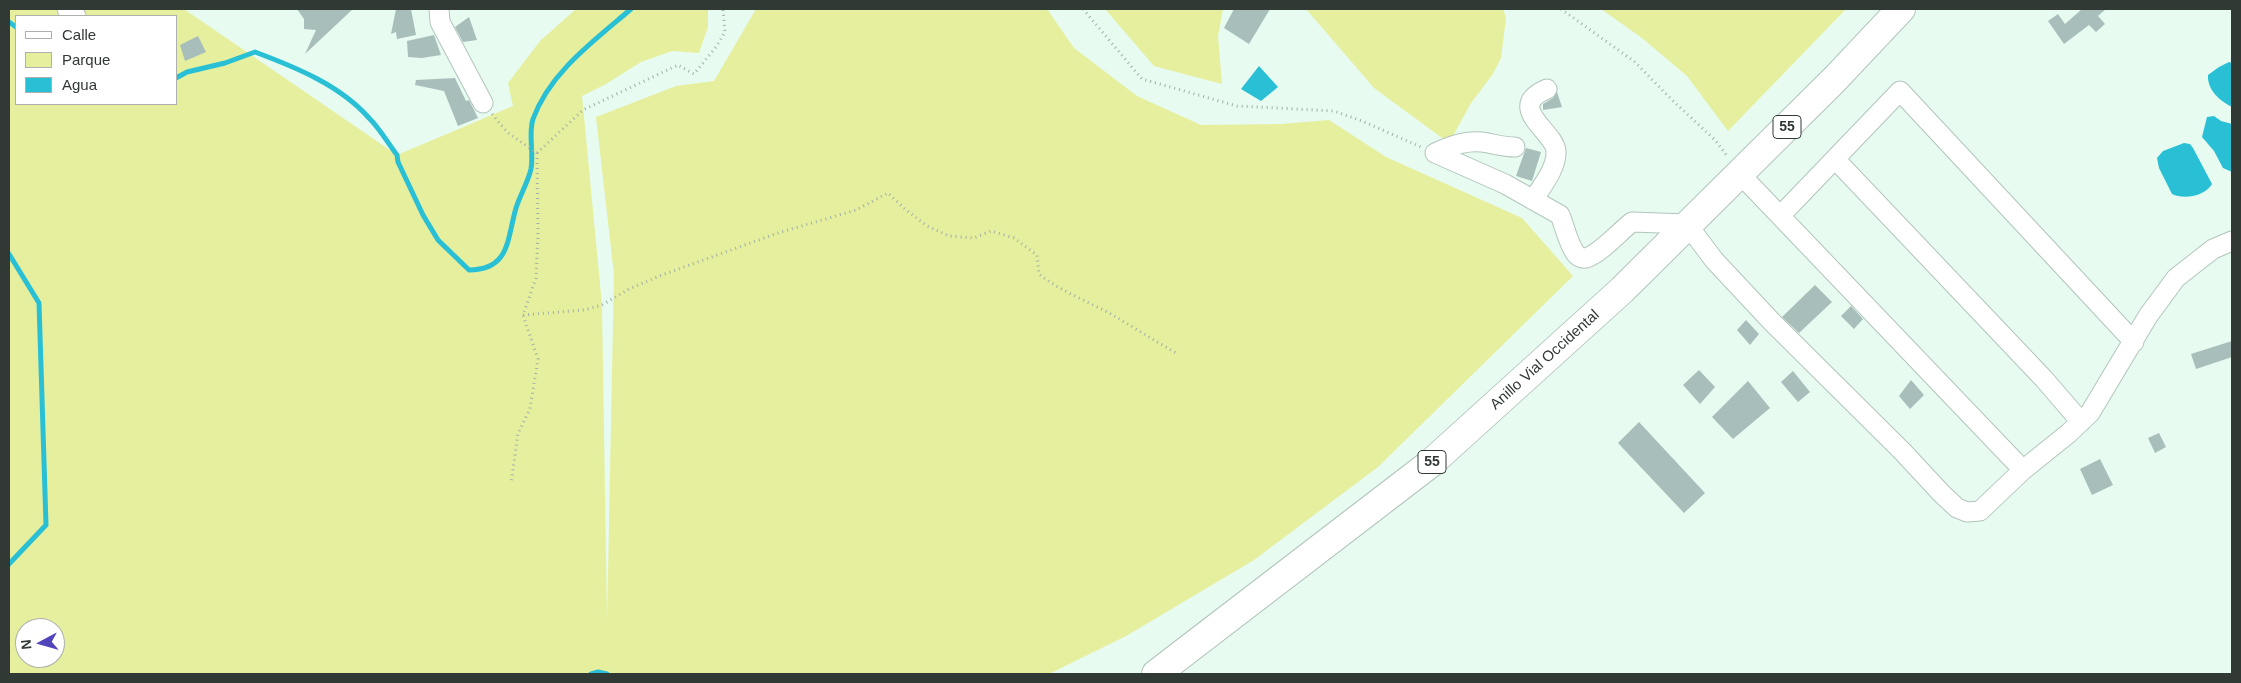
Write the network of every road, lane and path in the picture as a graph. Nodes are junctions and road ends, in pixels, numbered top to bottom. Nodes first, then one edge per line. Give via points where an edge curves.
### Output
1 (439, 9) edge
2 (723, 9) edge
3 (1083, 9) edge
4 (1561, 9) edge
5 (1901, 9) edge
6 (1547, 88) dead end
7 (483, 103) joint
8 (1515, 147) dead end
9 (537, 153) junction
10 (1435, 153) junction
11 (1835, 159) junction
12 (1740, 174) junction
13 (1533, 200) junction
14 (1782, 214) junction
15 (1687, 224) junction
16 (2232, 241) edge
17 (523, 315) junction
18 (2134, 342) junction
19 (1178, 354) dead end
20 (2081, 422) junction
21 (2023, 470) junction
22 (511, 484) dead end
23 (1156, 674) edge

1 - 7 street via 440,22
2 - 9 path via 725,32 694,74 678,65 583,110
3 - 10 path via 1142,79 1237,106 1334,111
4 - 12 path via 1635,62 1715,140
5 - 12 highway, Anillo Vial Occidental / 55
6 - 13 street via 1536,95 1531,109 1539,126 1554,143 1556,154 1550,173
7 - 9 path via 507,132
8 - 10 street via 1462,142
9 - 17 path via 536,278
10 - 13 street
11 - 14 street
11 - 18 street via 1900,92
11 - 20 street
12 - 14 street
12 - 15 highway, Anillo Vial Occidental / 55
13 - 15 street via 1560,215 1570,243 1581,258 1597,251 1632,222
14 - 21 street
15 - 21 street via 1753,304 1957,508 1967,512 1980,511
15 - 23 highway, Anillo Vial Occidental / 55 via 1622,290 1431,463
16 - 18 street via 2213,249 2176,278 2148,316
17 - 19 path via 584,310 602,305 668,273 778,233 856,210 888,193 927,226 949,236 974,238 991,231 1014,238 1037,255 1039,274 1053,286 1071,292
17 - 22 path via 538,359 530,409 518,433
18 - 20 street via 2090,413
20 - 21 street

